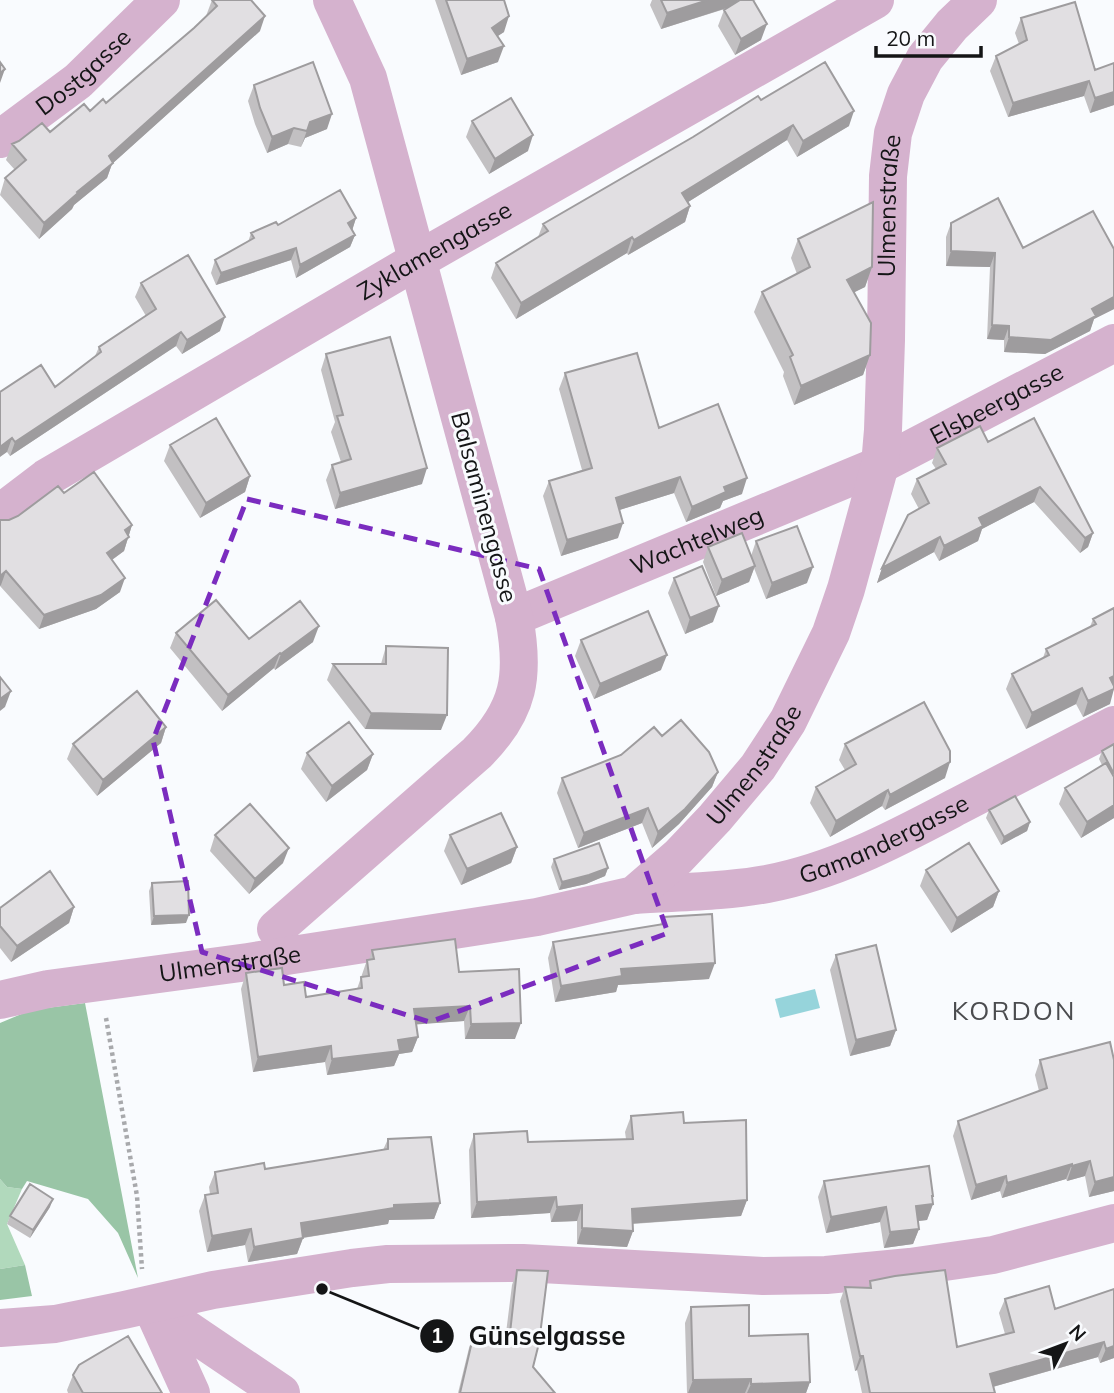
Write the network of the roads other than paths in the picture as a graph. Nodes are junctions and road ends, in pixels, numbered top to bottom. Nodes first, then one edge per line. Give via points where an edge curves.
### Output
1 (161, 0) edge
2 (332, 0) edge
3 (875, 0) edge
4 (978, 0) edge
5 (0, 139) edge
6 (418, 260) junction
7 (1114, 343) edge
8 (880, 466) junction
9 (0, 513) edge
10 (514, 617) junction
11 (1114, 725) edge
12 (634, 895) junction
13 (276, 929) dead end
14 (0, 1000) edge
15 (1114, 1223) edge
16 (148, 1305) junction
17 (0, 1328) edge
18 (191, 1393) edge
19 (281, 1393) edge

1 - 5 street, Dostgasse via 78,81
2 - 6 street, Balsaminengasse via 368,78
3 - 6 street, Zyklamengasse
4 - 8 street, Ulmenstraße via 925,58 892,133
6 - 9 street, Zyklamengasse via 46,478
6 - 10 street, Balsaminengasse
7 - 8 street, Elsbeergasse
8 - 10 street, Wachtelweg
8 - 12 street, Ulmenstraße via 831,633 788,721 758,767 715,818
10 - 13 street, Balsaminengasse via 520,647 518,681 512,705 492,738
11 - 12 street, Gamandergasse via 848,860 767,884
12 - 14 street, Ulmenstraße via 523,919 48,989
15 - 16 street via 993,1255 826,1275 523,1263 388,1264 213,1290
16 - 17 street via 54,1324
16 - 18 street
16 - 19 street

